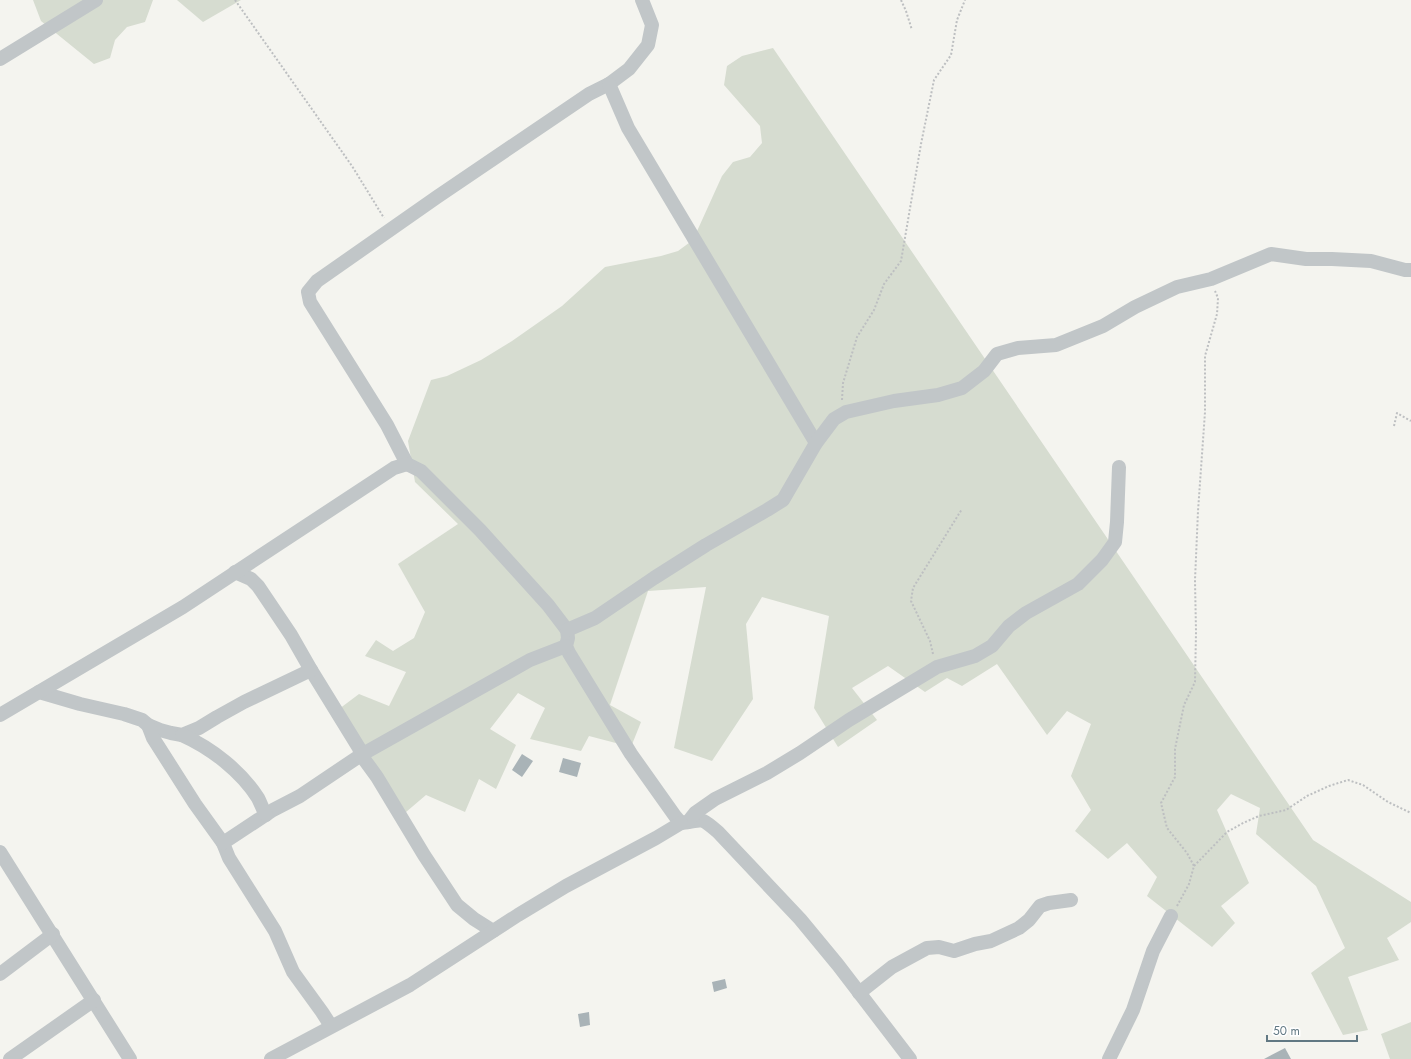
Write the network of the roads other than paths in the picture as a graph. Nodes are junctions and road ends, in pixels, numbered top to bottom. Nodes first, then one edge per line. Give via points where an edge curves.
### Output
1 (96, 0) edge
2 (642, 0) edge
3 (0, 59) edge
4 (609, 84) junction
5 (1411, 270) edge
6 (816, 443) junction
7 (407, 464) junction
8 (1119, 467) dead end
9 (235, 572) junction
10 (566, 630) junction
11 (566, 646) junction
12 (311, 670) junction
13 (39, 692) junction
14 (0, 715) edge
15 (148, 725) junction
16 (182, 734) junction
17 (361, 755) junction
18 (266, 815) junction
19 (684, 822) junction
20 (223, 843) junction
21 (0, 852) edge
22 (1071, 900) dead end
23 (1171, 916) road end
24 (493, 931) junction
25 (53, 934) junction
26 (0, 974) edge
27 (859, 993) junction
28 (94, 1000) junction
29 (330, 1026) junction
30 (10, 1059) edge
31 (130, 1059) edge
32 (271, 1059) edge
33 (910, 1059) edge
34 (1109, 1059) edge

1 - 3 street
2 - 4 street via 652,25 648,45 629,69
4 - 6 street via 628,128
4 - 7 street via 589,94 391,229 317,281 308,292 310,302 387,425
5 - 6 street via 1371,261 1306,259 1271,254 1211,279 1177,287 1102,326 1056,345 1018,348 997,354 984,371 962,388 846,412 834,419
6 - 10 street via 783,500 706,545 595,618
7 - 9 street via 394,468
7 - 10 street via 421,471 480,530 548,606
8 - 19 street via 1115,542 1102,560 1078,584 1020,617 992,646 975,656 937,667 773,769 715,799
9 - 12 street via 251,579 258,586
9 - 13 street via 177,610
10 - 11 street
11 - 17 street via 530,660
11 - 19 street via 631,754
12 - 16 street via 244,702 199,728
12 - 17 street
13 - 14 street
13 - 15 street via 124,714 142,720
15 - 16 street
15 - 20 street via 153,738
16 - 18 street via 199,742 242,778 258,798
17 - 18 street via 300,796
17 - 24 street via 457,905
18 - 20 street
19 - 24 street via 566,886
19 - 27 street via 705,820 718,832 800,919
20 - 29 street via 233,864 275,931 293,972
21 - 25 street
22 - 27 street via 1040,906 1019,928 991,941 954,950 927,948 892,967
23 - 34 street via 1153,951 1133,1010
24 - 29 street via 410,985
25 - 26 street
25 - 28 street
27 - 33 street
28 - 30 street
28 - 31 street
29 - 32 street

